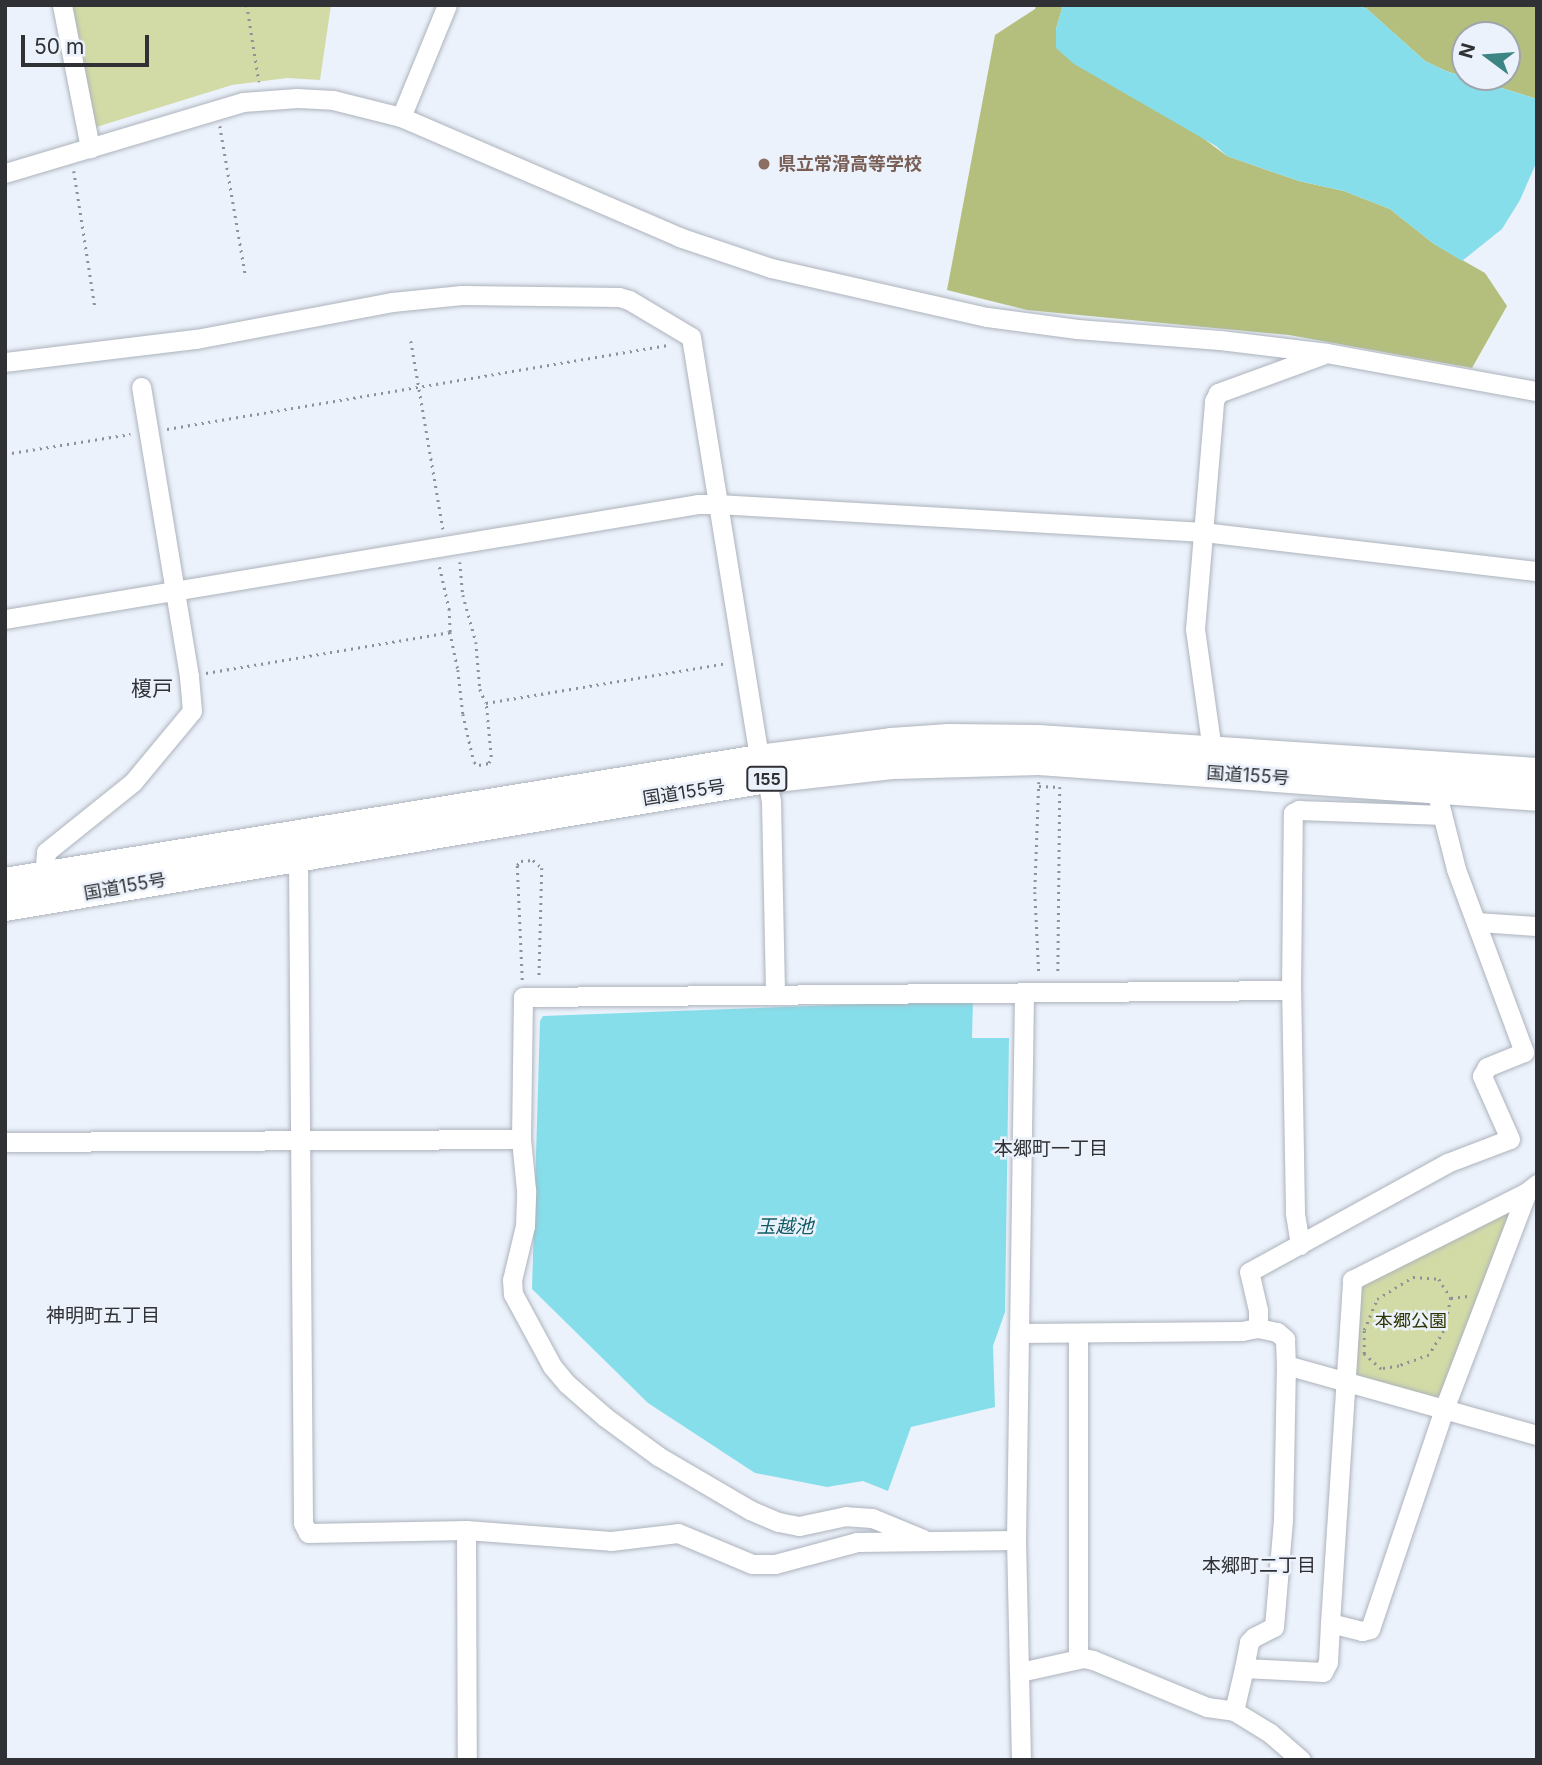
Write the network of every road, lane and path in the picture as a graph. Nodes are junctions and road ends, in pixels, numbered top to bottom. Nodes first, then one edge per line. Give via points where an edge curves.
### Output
1 (62, 5) edge
2 (247, 5) edge
3 (447, 5) edge
4 (259, 80) dead end
5 (217, 109) junction
6 (401, 117) junction
7 (80, 151) junction
8 (5, 173) edge
9 (246, 278) dead end
10 (95, 306) dead end
11 (411, 341) dead end
12 (692, 343) junction
13 (1328, 353) junction
14 (5, 362) edge
15 (141, 387) dead end
16 (419, 387) junction
17 (1537, 391) edge
18 (149, 433) junction
19 (5, 454) edge
20 (718, 503) junction
21 (1203, 532) junction
22 (446, 546) junction
23 (1537, 571) edge
24 (173, 592) junction
25 (5, 618) edge
26 (450, 632) junction
27 (744, 660) junction
28 (189, 676) junction
29 (486, 703) junction
30 (1212, 750) junction
31 (763, 769) junction
32 (1537, 772) edge
33 (1039, 773) junction
34 (1537, 797) edge
35 (1439, 802) junction
36 (298, 857) junction
37 (44, 876) junction
38 (5, 882) edge
39 (5, 906) edge
40 (1478, 922) junction
41 (1537, 926) edge
42 (1291, 990) junction
43 (775, 992) junction
44 (1040, 992) junction
45 (530, 997) junction
46 (521, 1139) junction
47 (301, 1141) junction
48 (5, 1142) edge
49 (1532, 1188) edge
50 (1300, 1245) junction
51 (1258, 1328) junction
52 (1021, 1333) junction
53 (1078, 1333) junction
54 (1286, 1365) junction
55 (1399, 1366) joint
56 (1346, 1380) junction
57 (1444, 1409) junction
58 (1537, 1435) edge
59 (466, 1531) junction
60 (923, 1539) junction
61 (1016, 1540) junction
62 (1330, 1623) junction
63 (1077, 1659) junction
64 (1244, 1668) junction
65 (1020, 1672) junction
66 (1234, 1711) junction
67 (467, 1760) edge
68 (1021, 1760) edge
69 (1301, 1760) edge

1 - 7 street
2 - 4 path
3 - 6 street
5 - 6 street via 297,98 333,100
5 - 7 street
5 - 9 path
6 - 13 street via 679,237 771,268 987,317
7 - 8 street
7 - 10 path
11 - 16 path
12 - 14 street via 691,337 676,327 619,298 462,295 392,302 196,339
12 - 16 path
12 - 20 street
13 - 17 street
13 - 21 street via 1215,396
15 - 18 street
16 - 18 path
16 - 22 path
18 - 19 path
18 - 24 street
20 - 21 street
20 - 22 street
20 - 27 street
21 - 23 street
21 - 30 street via 1195,629
22 - 24 street
22 - 26 path
22 - 29 path via 476,642 477,674
24 - 25 street
24 - 28 street
26 - 28 path
26 - 29 path via 463,714 474,762 479,765 489,763 491,757
27 - 29 path
27 - 31 street
28 - 37 street via 192,704 187,720 133,782 46,852
30 - 31 highway, 国道155号 / 155 via 1038,738 948,738
30 - 32 highway, 国道155号 / 155
31 - 33 highway, 国道155号 / 155 via 894,765
31 - 36 highway, 国道155号 / 155
31 - 37 highway, 国道155号 / 155
31 - 43 street via 771,801
33 - 35 highway, 国道155号 / 155
33 - 44 path via 1035,892
33 - 44 path via 1060,787
34 - 35 highway, 国道155号 / 155
35 - 40 street via 1456,869
35 - 42 street via 1293,813
36 - 39 highway, 国道155号 / 155
36 - 47 street
37 - 38 highway, 国道155号 / 155
40 - 41 street
40 - 50 street via 1524,1052 1487,1067 1482,1076 1510,1139 1447,1163
42 - 44 street
42 - 50 street via 1294,1212
43 - 44 street
43 - 45 street
44 - 52 street
45 - 45 path via 517,865 533,860 542,868
45 - 46 street
46 - 47 street
46 - 60 street via 525,1226 513,1294 552,1366 567,1384 658,1456 759,1514 799,1526 845,1516 873,1518
47 - 48 street
47 - 59 street via 303,1523 308,1533
49 - 56 street via 1352,1280
49 - 57 street
50 - 51 street via 1248,1272
51 - 53 street
51 - 54 street via 1285,1339
52 - 53 street
52 - 61 street
53 - 63 street
54 - 56 street
54 - 64 street via 1283,1520 1274,1627 1249,1642
55 - 55 path via 1381,1369 1364,1354 1364,1329 1377,1299 1413,1277 1439,1279 1451,1298 1444,1331 1429,1355
56 - 57 street
56 - 62 street
57 - 58 street
57 - 62 street via 1373,1625 1366,1632
59 - 60 street via 611,1541 678,1533 752,1564 775,1564 857,1542
59 - 67 street
60 - 61 street
61 - 65 street
62 - 64 street via 1328,1662 1323,1672
63 - 65 street
63 - 66 street via 1093,1660 1207,1707
64 - 66 street
65 - 68 street
66 - 69 street

